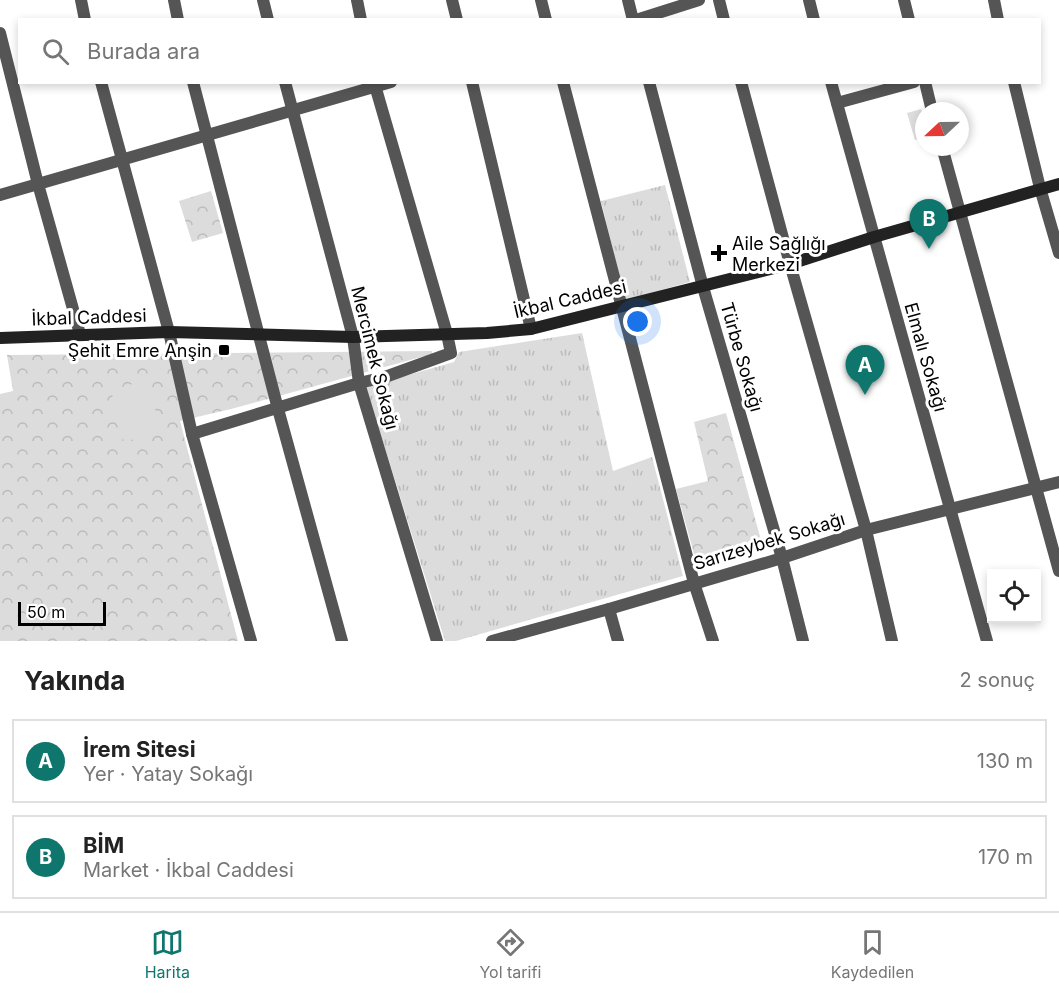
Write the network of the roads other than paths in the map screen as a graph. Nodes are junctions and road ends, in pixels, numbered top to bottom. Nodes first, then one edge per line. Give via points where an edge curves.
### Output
1 (81, 0) edge
2 (174, 0) edge
3 (263, 0) edge
4 (357, 0) edge
5 (452, 0) edge
6 (541, 0) edge
7 (628, 0) edge
8 (699, 0) edge
9 (719, 0) edge
10 (809, 0) edge
11 (904, 0) edge
12 (994, 0) edge
13 (85, 18) edge
14 (178, 18) edge
15 (268, 18) edge
16 (361, 18) edge
17 (456, 18) edge
18 (546, 18) edge
19 (634, 18) edge
20 (641, 18) edge
21 (724, 18) edge
22 (814, 18) edge
23 (908, 18) edge
24 (998, 18) edge
25 (0, 33) edge
26 (101, 84) edge
27 (194, 84) edge
28 (285, 84) edge
29 (472, 84) edge
30 (564, 84) edge
31 (650, 84) edge
32 (742, 84) edge
33 (832, 84) edge
34 (907, 84) edge
35 (925, 84) edge
36 (1014, 84) edge
37 (375, 85) edge
38 (930, 102) edge
39 (837, 103) junction
40 (292, 111) junction
41 (206, 136) junction
42 (944, 156) edge
43 (122, 160) junction
44 (38, 184) junction
45 (1059, 184) edge
46 (1040, 189) junction
47 (0, 195) edge
48 (959, 212) junction
49 (874, 237) junction
50 (1059, 253) edge
51 (790, 264) junction
52 (703, 287) junction
53 (622, 306) junction
54 (531, 329) junction
55 (169, 332) junction
56 (80, 334) junction
57 (259, 334) junction
58 (447, 334) junction
59 (353, 337) junction
60 (0, 338) edge
61 (359, 383) junction
62 (278, 409) junction
63 (192, 434) junction
64 (1059, 482) edge
65 (1036, 488) junction
66 (950, 509) junction
67 (866, 530) junction
68 (782, 558) junction
69 (1059, 571) edge
70 (694, 583) junction
71 (609, 609) junction
72 (524, 637) edge
73 (251, 641) edge
74 (342, 641) edge
75 (437, 641) edge
76 (492, 641) edge
77 (618, 641) edge
78 (713, 641) edge
79 (803, 641) edge
80 (892, 641) edge
81 (987, 641) edge

1 - 13 street
2 - 14 street
3 - 15 street
4 - 16 street
5 - 17 street
6 - 18 street
7 - 19 street
8 - 20 street
9 - 21 street
10 - 22 street
11 - 23 street
12 - 24 street
25 - 44 street
26 - 43 street
27 - 41 street
28 - 40 street, Mercimek Sokağı
29 - 54 street
30 - 53 street
31 - 52 street, Türbe Sokağı
32 - 51 street
33 - 39 street, Elmalı Sokağı
34 - 39 street
35 - 38 street
36 - 46 street
37 - 40 street
37 - 58 street
39 - 49 street, Elmalı Sokağı
40 - 41 street
40 - 59 street, Mercimek Sokağı
41 - 43 street
41 - 57 street
42 - 48 street
43 - 44 street
43 - 55 street
44 - 47 street
44 - 56 street
45 - 46 main road, İkbal Caddesi
46 - 48 main road, İkbal Caddesi
46 - 50 street
48 - 49 main road, İkbal Caddesi
48 - 65 street
49 - 51 main road, İkbal Caddesi
49 - 66 street, Elmalı Sokağı
51 - 52 main road, İkbal Caddesi
51 - 67 street
52 - 53 main road, İkbal Caddesi
52 - 68 street, Türbe Sokağı
53 - 54 main road, İkbal Caddesi
53 - 70 street
54 - 58 main road, İkbal Caddesi
55 - 56 main road, İkbal Caddesi
55 - 57 main road, İkbal Caddesi
55 - 63 street
56 - 60 main road, İkbal Caddesi
57 - 59 main road, İkbal Caddesi
57 - 62 street
58 - 59 main road, İkbal Caddesi
58 - 61 street via 451,353
59 - 61 street, Mercimek Sokağı
61 - 62 street
61 - 75 street, Mercimek Sokağı
62 - 63 street
62 - 74 street
63 - 73 street
64 - 65 street, Sarızeybek Sokağı
65 - 66 street, Sarızeybek Sokağı
65 - 69 street
66 - 67 street, Sarızeybek Sokağı
66 - 81 street, Elmalı Sokağı
67 - 68 street, Sarızeybek Sokağı
67 - 80 street
68 - 70 street, Sarızeybek Sokağı
68 - 79 street, Türbe Sokağı
70 - 71 street, Sarızeybek Sokağı
70 - 78 street
71 - 72 street, Sarızeybek Sokağı
71 - 77 street
72 - 76 street, Sarızeybek Sokağı

